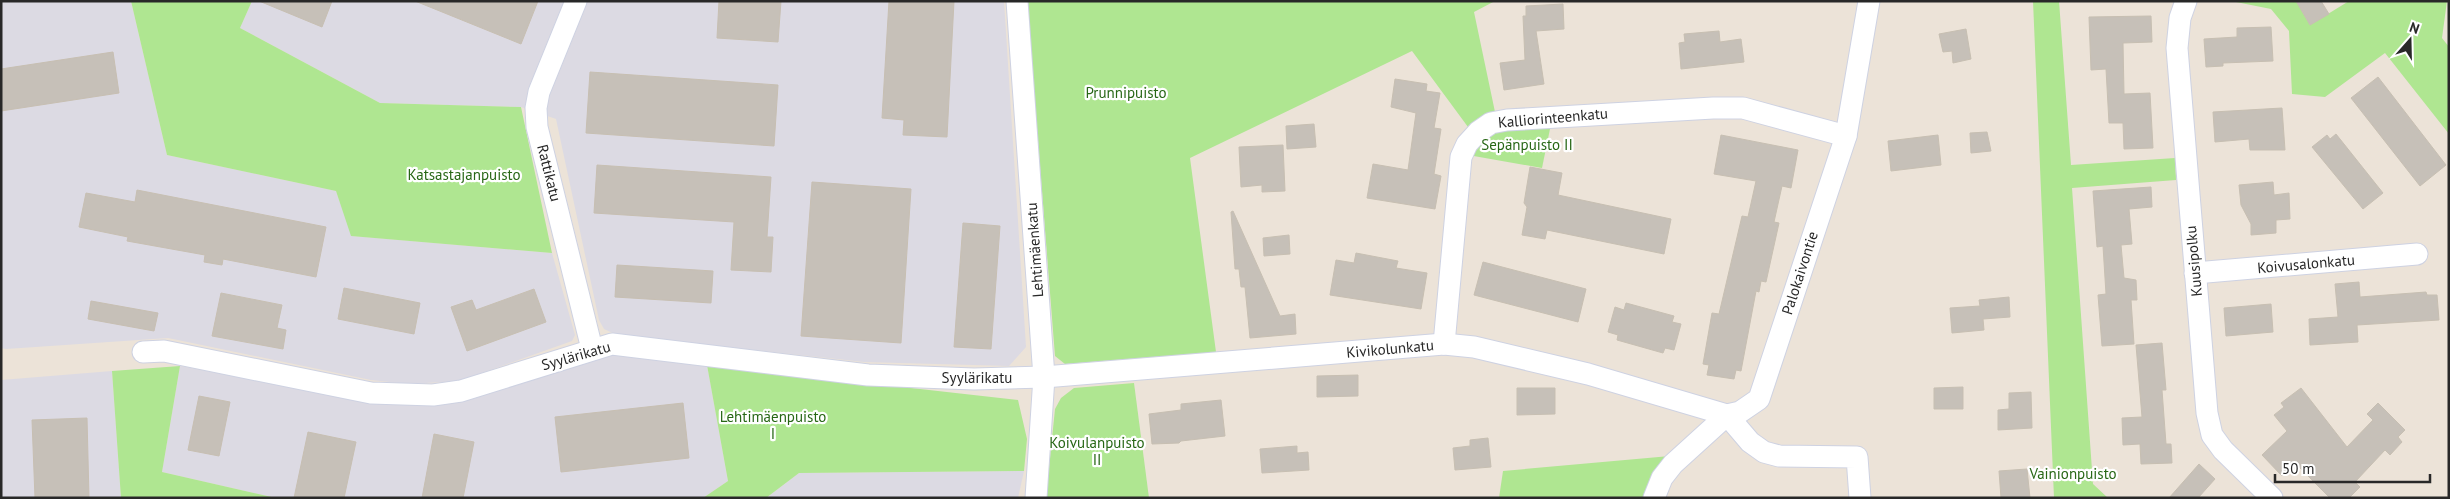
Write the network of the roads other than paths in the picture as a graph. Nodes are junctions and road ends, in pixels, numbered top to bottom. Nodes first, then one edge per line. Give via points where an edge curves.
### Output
1 (576, 1) edge
2 (1017, 1) edge
3 (1869, 1) edge
4 (2186, 1) edge
5 (1846, 136) junction
6 (2417, 254) dead end
7 (2195, 273) junction
8 (1444, 344) junction
9 (592, 349) junction
10 (143, 352) dead end
11 (1044, 377) junction
12 (1727, 414) junction
13 (1036, 498) edge
14 (1654, 498) edge
15 (1860, 498) edge
16 (2272, 498) edge

1 - 9 street, Rattikatu via 539,92 536,108 537,127
2 - 11 street, Lehtimäenkatu
3 - 5 street, Palokaivontie
4 - 7 street, Kuusipolku via 2180,18 2177,48
5 - 8 street, Kalliorinteenkatu via 1744,108 1684,109 1491,123 1467,144 1461,157
5 - 12 street, Palokaivontie via 1759,399 1740,412
6 - 7 street, Koivusalonkatu
7 - 16 street, Kuusipolku via 2206,413 2212,435
8 - 11 street, Kivikolunkatu
8 - 12 street, Kivikolunkatu via 1474,346 1588,374
9 - 10 street, Syylärikatu via 461,391 433,396 371,392 164,351
9 - 11 street, Syylärikatu via 612,344 868,375 974,379
11 - 13 street, Lehtimäenkatu
12 - 14 street, Palokaivontie via 1673,464 1662,478
12 - 15 street via 1750,442 1764,452 1780,456 1857,457

